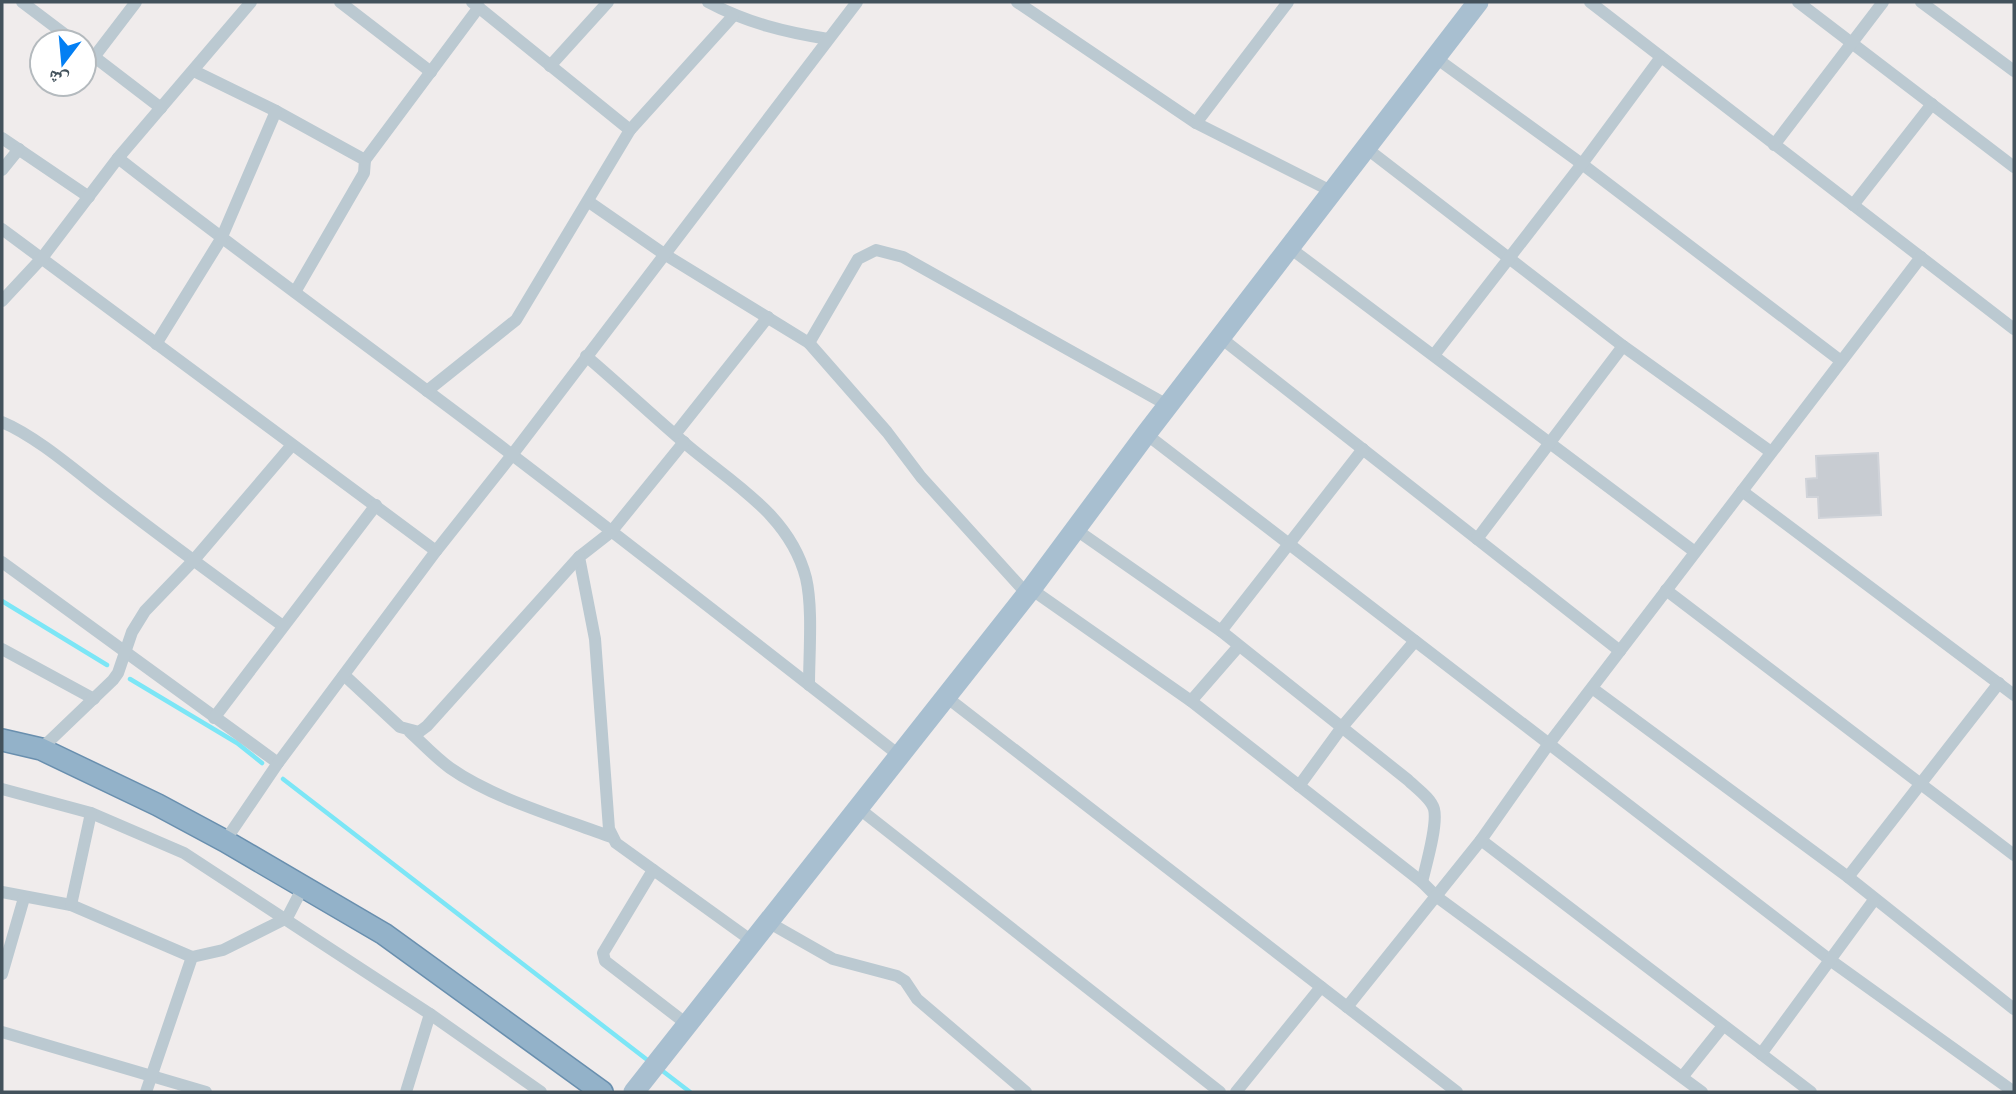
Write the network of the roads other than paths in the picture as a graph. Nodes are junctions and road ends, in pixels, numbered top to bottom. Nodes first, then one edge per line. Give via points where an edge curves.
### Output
1 (22, 2) edge
2 (136, 2) edge
3 (251, 2) edge
4 (340, 2) edge
5 (608, 2) edge
6 (708, 2) edge
7 (857, 2) edge
8 (1017, 2) edge
9 (1288, 2) edge
10 (1478, 2) edge
11 (1591, 2) edge
12 (1798, 2) edge
13 (1883, 2) edge
14 (1922, 2) edge
15 (476, 4) edge
16 (733, 16) junction
17 (56, 28) edge
18 (828, 39) junction
19 (98, 43) edge
20 (1852, 43) junction
21 (1661, 57) junction
22 (1436, 58) junction
23 (98, 60) edge
24 (550, 66) junction
25 (194, 71) junction
26 (2014, 71) edge
27 (431, 72) junction
28 (1932, 104) junction
29 (161, 108) junction
30 (276, 111) junction
31 (1196, 123) junction
32 (630, 130) junction
33 (2, 138) edge
34 (1774, 145) junction
35 (1366, 148) junction
36 (19, 149) junction
37 (118, 158) junction
38 (365, 160) junction
39 (1582, 164) junction
40 (2014, 167) edge
41 (2, 170) edge
42 (1333, 192) junction
43 (89, 197) junction
44 (589, 202) junction
45 (1853, 205) junction
46 (2, 229) edge
47 (221, 239) junction
48 (1290, 248) junction
49 (664, 254) junction
50 (1508, 257) junction
51 (1921, 257) junction
52 (42, 258) junction
53 (295, 292) junction
54 (2, 301) edge
55 (768, 317) junction
56 (2014, 329) edge
57 (1221, 338) junction
58 (809, 343) junction
59 (156, 344) junction
60 (1623, 346) junction
61 (1434, 355) junction
62 (586, 356) junction
63 (1841, 361) junction
64 (427, 391) junction
65 (1169, 406) junction
66 (2, 422) edge
67 (1146, 434) junction
68 (680, 438) junction
69 (1550, 443) junction
70 (292, 445) junction
71 (1363, 450) junction
72 (1771, 452) junction
73 (512, 455) junction
74 (1742, 491) junction
75 (376, 505) junction
76 (1075, 529) junction
77 (611, 532) junction
78 (1477, 539) junction
79 (1289, 544) junction
80 (436, 551) junction
81 (1695, 552) junction
82 (579, 557) junction
83 (193, 561) junction
84 (2, 562) edge
85 (1667, 590) junction
86 (1029, 591) junction
87 (283, 626) junction
88 (1221, 631) junction
89 (1415, 641) junction
90 (1238, 647) junction
91 (2, 649) edge
92 (1620, 651) junction
93 (124, 652) junction
94 (344, 675) junction
95 (1999, 683) junction
96 (809, 685) junction
97 (1592, 688) junction
98 (2014, 695) edge
99 (945, 696) junction
100 (93, 699) junction
101 (1191, 701) junction
102 (214, 718) junction
103 (1342, 727) junction
104 (409, 731) junction
105 (2, 740) edge
106 (1548, 745) junction
107 (41, 749) junction
108 (900, 756) junction
109 (278, 763) junction
110 (1922, 785) junction
111 (1299, 786) junction
112 (2, 789) edge
113 (857, 807) junction
114 (90, 813) junction
115 (611, 837) junction
116 (1481, 840) junction
117 (225, 841) junction
118 (2014, 855) edge
119 (653, 870) junction
120 (1848, 877) junction
121 (1422, 882) junction
122 (303, 887) junction
123 (2, 892) edge
124 (1437, 897) junction
125 (24, 898) junction
126 (1874, 900) junction
127 (71, 905) junction
128 (287, 918) junction
129 (768, 922) junction
130 (752, 941) junction
131 (192, 957) junction
132 (1830, 960) junction
133 (2, 974) edge
134 (1321, 987) junction
135 (1347, 1007) junction
136 (2014, 1009) edge
137 (430, 1014) junction
138 (688, 1025) junction
139 (1723, 1026) junction
140 (2, 1032) edge
141 (1761, 1054) junction
142 (152, 1075) junction
143 (1683, 1076) junction
144 (639, 1085) edge
145 (146, 1092) edge
146 (206, 1092) edge
147 (406, 1092) edge
148 (541, 1092) edge
149 (602, 1092) edge
150 (1026, 1092) edge
151 (1220, 1092) edge
152 (1237, 1092) edge
153 (1457, 1092) edge
154 (1702, 1092) edge
155 (1811, 1092) edge
156 (2014, 1092) edge

1 - 17 street
2 - 19 street
3 - 25 street
4 - 27 street
5 - 24 street
6 - 16 street
7 - 18 street
8 - 31 street
9 - 31 street
10 - 22 main road
11 - 21 street
12 - 20 street
13 - 20 street
14 - 26 street
15 - 24 street
15 - 27 street
16 - 18 street
16 - 32 street
18 - 49 street
20 - 28 street
20 - 34 street
21 - 34 street
21 - 39 street
22 - 35 main road
22 - 39 street
23 - 29 street
24 - 32 street
25 - 29 street
25 - 30 street
27 - 38 street
28 - 40 street
28 - 45 street
29 - 37 street
30 - 38 street
30 - 47 street
31 - 42 street
32 - 44 street
33 - 36 street
34 - 45 street
35 - 42 main road
35 - 50 street
36 - 41 street
36 - 43 street
37 - 43 street
37 - 47 street
38 - 53 street via 365,173
39 - 50 street
39 - 63 street
42 - 48 main road
43 - 52 street
44 - 49 street
44 - 64 street via 516,320
45 - 51 street
46 - 52 street
47 - 53 street
47 - 59 street
48 - 57 main road
48 - 61 street
49 - 55 street
49 - 62 street
50 - 60 street
50 - 61 street
51 - 56 street
51 - 63 street
52 - 54 street
52 - 59 street
53 - 64 street
55 - 58 street
55 - 68 street
57 - 65 main road
57 - 71 street
58 - 65 street via 858,259 876,250 903,257
58 - 86 street via 921,477
59 - 70 street
60 - 69 street
60 - 72 street
61 - 69 street
62 - 68 street
62 - 73 street
63 - 72 street
64 - 73 street
65 - 67 main road
66 - 83 street via 58,458
67 - 76 main road
67 - 79 street
68 - 77 street
68 - 96 street via 774,516 794,546 807,585
69 - 78 street
69 - 81 street
70 - 75 street
70 - 83 street
71 - 78 street
71 - 79 street
72 - 74 street
73 - 77 street
73 - 80 street
74 - 81 street
74 - 95 street
75 - 80 street
75 - 87 street
76 - 86 main road
76 - 88 street
77 - 82 street
77 - 96 street
78 - 92 street
79 - 88 street
79 - 89 street
80 - 94 street
81 - 85 street
82 - 104 street via 427,726 419,732
82 - 115 street via 595,639
83 - 87 street
83 - 93 street via 145,611
84 - 93 street
85 - 92 street
85 - 110 street
86 - 99 main road
86 - 101 street
87 - 102 street
88 - 90 street
89 - 103 street
89 - 106 street
90 - 101 street
90 - 103 street
91 - 100 street
92 - 97 street
93 - 100 street via 116,677
93 - 102 street
94 - 104 street
94 - 109 street
95 - 98 street
95 - 110 street
96 - 108 street
97 - 106 street
97 - 120 street
99 - 108 main road
99 - 134 street
100 - 107 street
101 - 111 street
102 - 109 street
103 - 111 street
103 - 121 street via 1430,801 1435,811
104 - 115 street via 466,778
105 - 107 highway
106 - 116 street
106 - 132 street
107 - 117 highway
108 - 113 main road
109 - 117 street
110 - 118 street
110 - 120 street
111 - 121 street
112 - 114 street
113 - 129 main road
113 - 151 street
114 - 127 street
114 - 128 street via 184,853
115 - 119 street
116 - 124 street
116 - 139 street
117 - 122 highway
119 - 130 street
119 - 138 street via 603,957
120 - 126 street
121 - 124 street
122 - 128 street
122 - 149 highway via 384,934
123 - 125 street
124 - 135 street
124 - 143 street
125 - 127 street
125 - 133 street
126 - 132 street
126 - 136 street
127 - 131 street
128 - 131 street via 223,950
128 - 137 street
129 - 130 main road
129 - 150 street via 833,959 905,981 917,999
130 - 138 main road
131 - 142 street
132 - 141 street
132 - 156 street
134 - 135 street
134 - 152 street
135 - 153 street
137 - 147 street
137 - 148 street
138 - 144 main road
139 - 141 street
139 - 143 street
140 - 142 street
141 - 155 street
142 - 145 street
142 - 146 street
143 - 154 street

